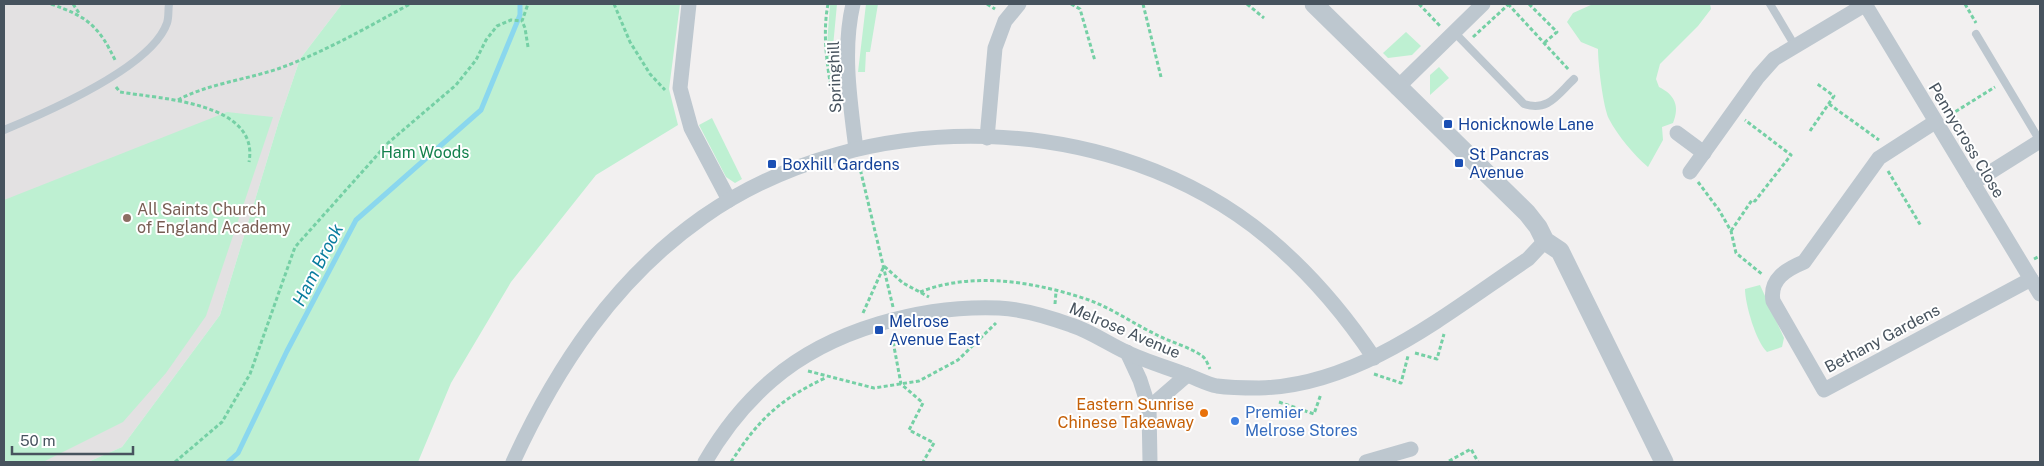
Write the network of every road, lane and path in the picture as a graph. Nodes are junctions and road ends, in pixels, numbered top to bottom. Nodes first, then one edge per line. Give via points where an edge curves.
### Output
1 (51, 4) edge
2 (73, 4) edge
3 (169, 4) edge
4 (410, 4) edge
5 (528, 4) edge
6 (614, 4) edge
7 (689, 4) edge
8 (828, 4) edge
9 (854, 4) edge
10 (1019, 4) edge
11 (1071, 4) edge
12 (1144, 4) edge
13 (1247, 4) edge
14 (1314, 4) edge
15 (1419, 4) edge
16 (1483, 4) edge
17 (1509, 4) edge
18 (1529, 4) edge
19 (1770, 4) edge
20 (1866, 4) edge
21 (1964, 4) edge
22 (80, 14) junction
23 (1264, 18) dead end
24 (522, 21) junction
25 (1452, 34) junction
26 (1976, 34) joint
27 (1472, 39) dead end
28 (1544, 43) junction
29 (1795, 46) junction
30 (528, 47) dead end
31 (1095, 61) dead end
32 (120, 71) junction
33 (1161, 77) dead end
34 (110, 79) junction
35 (1574, 79) joint
36 (2004, 81) junction
37 (830, 82) dead end
38 (1816, 83) dead end
39 (1397, 88) junction
40 (667, 92) dead end
41 (178, 100) junction
42 (1829, 104) junction
43 (1936, 123) junction
44 (1757, 128) dead end
45 (4, 130) edge
46 (1810, 131) dead end
47 (1676, 133) dead end
48 (987, 138) junction
49 (2040, 141) edge
50 (856, 149) junction
51 (1704, 153) junction
52 (1886, 153) junction
53 (250, 162) dead end
54 (1690, 172) joint
55 (1973, 183) junction
56 (729, 200) junction
57 (1921, 226) dead end
58 (1731, 231) junction
59 (1545, 241) junction
60 (884, 266) junction
61 (2031, 278) junction
62 (1775, 283) junction
63 (2040, 294) edge
64 (1002, 308) junction
65 (949, 310) junction
66 (1452, 310) junction
67 (893, 320) junction
68 (855, 332) junction
69 (1127, 352) junction
70 (1374, 358) junction
71 (794, 365) junction
72 (1354, 367) junction
73 (1187, 375) junction
74 (826, 377) junction
75 (901, 384) junction
76 (1149, 408) junction
77 (1411, 449) dead end
78 (175, 462) edge
79 (512, 462) edge
80 (705, 462) edge
81 (731, 462) edge
82 (923, 462) edge
83 (1150, 462) edge
84 (1366, 462) edge
85 (1444, 462) edge
86 (1449, 462) edge
87 (1478, 462) edge
88 (1664, 462) edge

1 - 22 path
2 - 22 path
3 - 32 lane via 167,23 155,41
4 - 41 path via 334,46 283,67
5 - 24 path
6 - 40 path via 630,42 650,74
7 - 56 street via 680,88 691,128
8 - 37 path via 825,41
9 - 50 street, Springhill via 850,16 848,78
10 - 48 street via 1006,21 996,48
11 - 31 path via 1080,9
12 - 33 path
13 - 23 path
14 - 39 street
15 - 25 path
16 - 25 street
17 - 27 path
17 - 28 path
18 - 28 path via 1557,32
19 - 29 lane
20 - 29 street
20 - 43 street, Pennycross Close
21 - 26 path via 1978,26 1974,30
22 - 32 path via 102,34
24 - 30 path
24 - 78 path via 511,20 497,26 456,84 388,143 295,247 250,374 222,422
25 - 35 lane via 1524,104 1535,108 1547,105
25 - 39 street
26 - 36 lane
28 - 35 path via 1574,75
29 - 51 street via 1774,59 1758,77
32 - 34 lane
34 - 41 path via 120,92
34 - 45 lane
36 - 43 path
36 - 49 lane
38 - 42 path via 1834,96
39 - 59 street via 1434,120 1527,213
41 - 53 path via 221,114 237,125 251,145
42 - 46 path
42 - 52 path
43 - 52 street
43 - 55 street, Pennycross Close
44 - 58 path via 1791,155 1755,201 1752,200
47 - 51 street
48 - 50 street via 906,140
48 - 70 street via 1079,146 1174,180 1215,202 1265,236 1304,271 1344,315
49 - 55 street
50 - 56 street via 807,164
50 - 60 path
51 - 54 street
52 - 57 path
52 - 62 street via 1804,262 1789,269
54 - 58 path
55 - 61 street, Pennycross Close
56 - 79 street via 677,237 595,320 562,369
58 - 62 path via 1736,253
59 - 66 street, Melrose Avenue via 1528,259
59 - 88 street via 1560,251
60 - 65 path via 903,283
60 - 67 path
60 - 68 path
61 - 62 street, Bethany Gardens via 1824,390 1773,301
61 - 63 street, Pennycross Close
64 - 65 street, Melrose Avenue
64 - 69 street, Melrose Avenue via 1073,325
64 - 75 path via 994,326 958,360 919,381
65 - 67 street, Melrose Avenue
66 - 70 street, Melrose Avenue
66 - 72 path via 1437,359 1409,351 1401,383
67 - 68 street, Melrose Avenue
67 - 75 path
68 - 71 street, Melrose Avenue
69 - 73 street, Melrose Avenue
69 - 76 street
70 - 72 street, Melrose Avenue
71 - 74 path
71 - 80 street, Melrose Avenue via 774,378 747,404 719,438
72 - 73 street, Melrose Avenue via 1334,376 1296,385 1259,388 1216,386
73 - 76 street
74 - 75 path via 874,388
74 - 81 path via 801,389 766,415
75 - 82 path via 922,403 909,430 934,443
76 - 83 street
77 - 84 street
85 - 86 path
86 - 87 path via 1471,449

